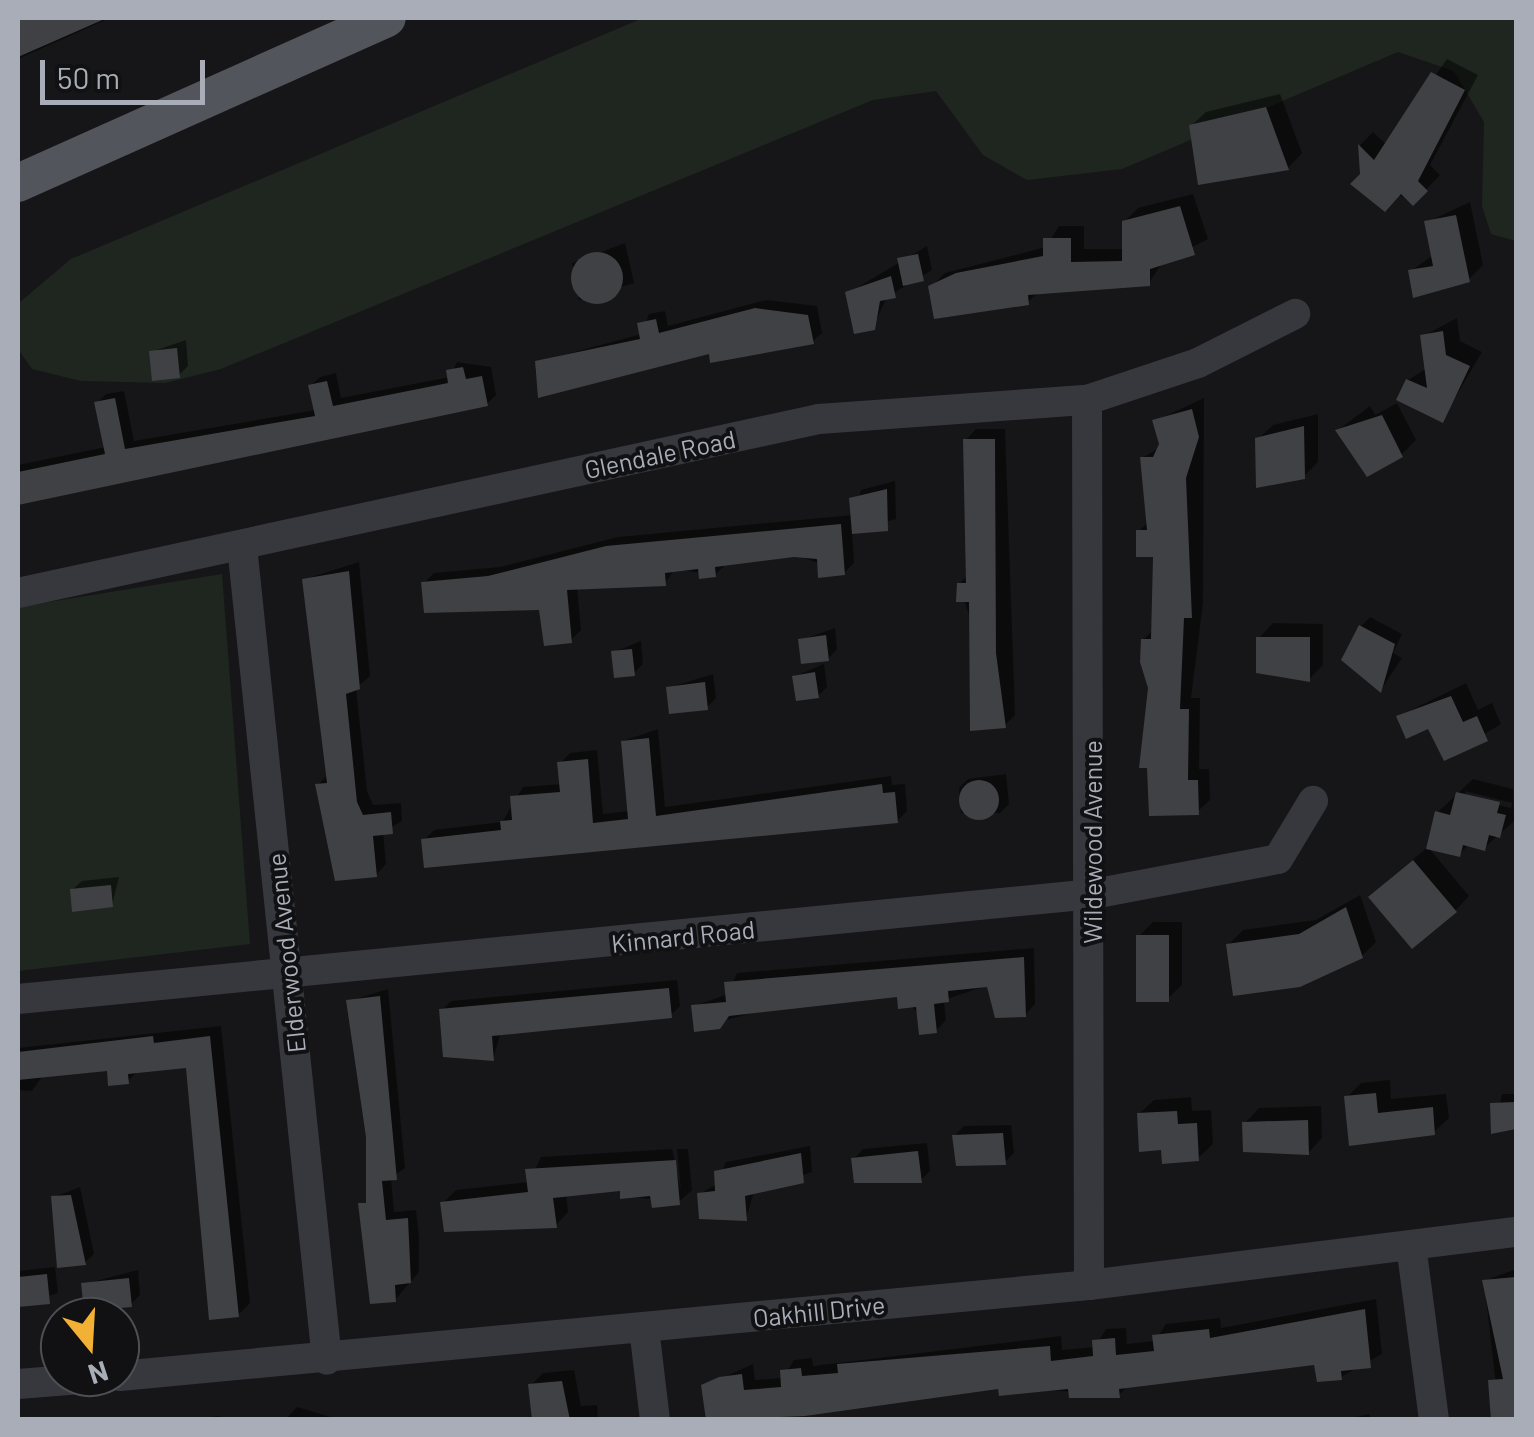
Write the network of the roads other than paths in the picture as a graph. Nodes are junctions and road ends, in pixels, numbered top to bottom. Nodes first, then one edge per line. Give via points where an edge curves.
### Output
1 (388, 18) edge
2 (18, 183) edge
3 (1295, 314) dead end
4 (1087, 400) junction
5 (242, 546) junction
6 (18, 593) edge
7 (1314, 801) dead end
8 (1093, 894) junction
9 (288, 976) junction
10 (18, 999) edge
11 (1516, 1232) edge
12 (1410, 1245) junction
13 (1089, 1285) junction
14 (644, 1328) junction
15 (327, 1360) junction
16 (140, 1374) edge
17 (654, 1420) edge
18 (1434, 1420) edge

1 - 2 main road
3 - 4 street, Glendale Road via 1198,363
4 - 5 street, Glendale Road via 819,419
4 - 8 street, Wildewood Avenue
5 - 6 street, Glendale Road
5 - 9 street, Elderwood Avenue
7 - 8 street, Kinnard Road via 1278,860
8 - 9 street, Kinnard Road
8 - 13 street, Wildewood Avenue
9 - 10 street, Kinnard Road
9 - 15 street, Elderwood Avenue
11 - 12 street, Oakhill Drive
12 - 13 street, Oakhill Drive
12 - 18 street
13 - 14 street, Oakhill Drive
14 - 15 street, Oakhill Drive
14 - 17 street
15 - 16 street, Oakhill Drive

